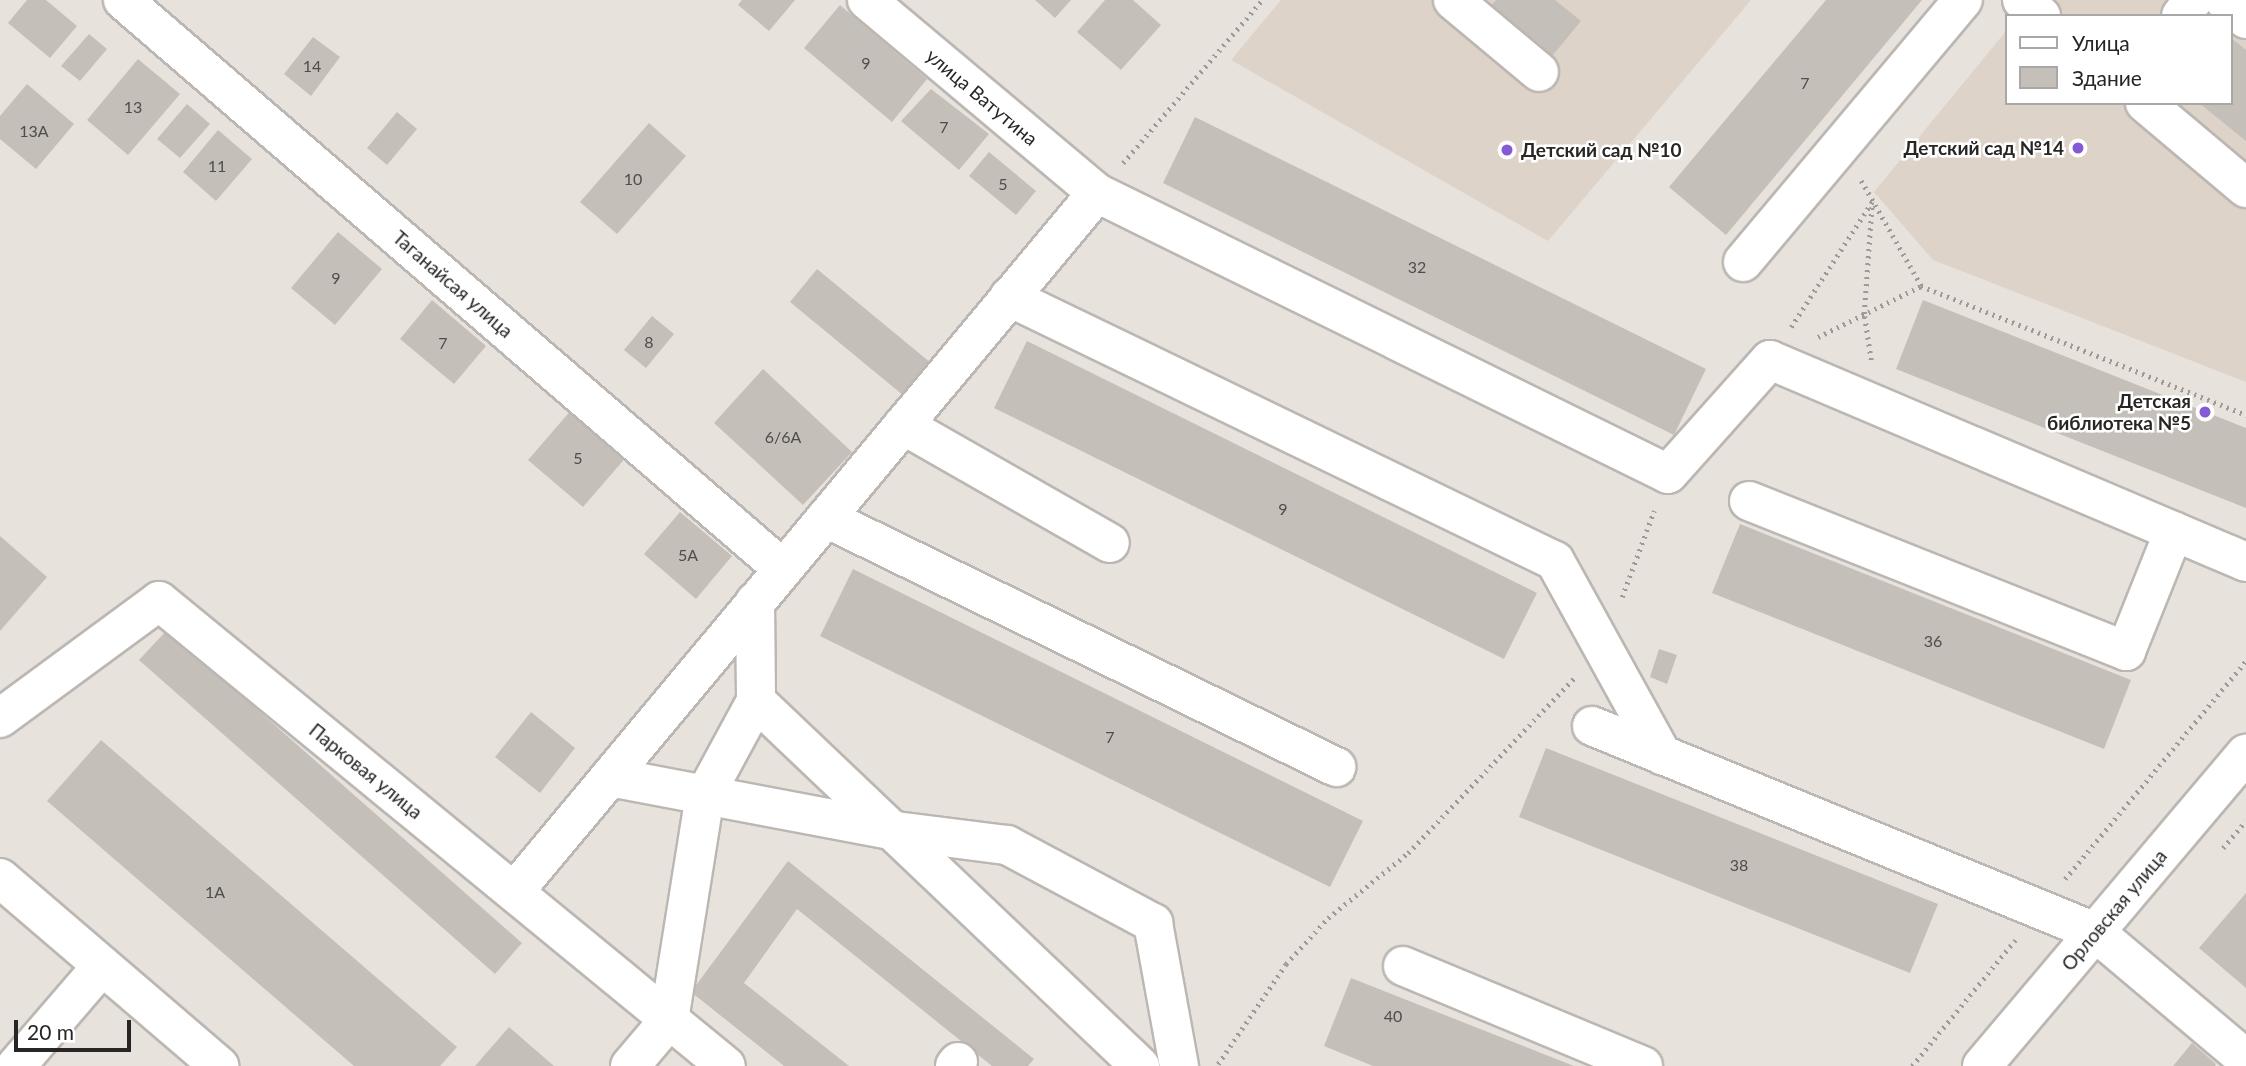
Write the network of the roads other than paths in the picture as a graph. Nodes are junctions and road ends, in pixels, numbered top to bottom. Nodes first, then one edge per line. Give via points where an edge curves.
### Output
1 (123, 0) edge
2 (867, 0) edge
3 (1452, 0) edge
4 (1963, 0) edge
5 (2022, 0) edge
6 (2193, 0) edge
7 (2224, 0) edge
8 (2039, 14) edge
9 (2182, 14) edge
10 (2246, 19) edge
11 (1539, 72) dead end
12 (2147, 105) edge
13 (2246, 188) edge
14 (1097, 193) junction
15 (1743, 262) dead end
16 (1009, 297) junction
17 (903, 425) junction
18 (1749, 501) dead end
19 (826, 518) junction
20 (2174, 531) junction
21 (1110, 543) dead end
22 (2246, 562) edge
23 (783, 569) junction
24 (755, 602) junction
25 (756, 701) junction
26 (0, 718) edge
27 (1592, 726) dead end
28 (2246, 754) edge
29 (1662, 755) junction
30 (1336, 767) dead end
31 (610, 777) junction
32 (705, 794) junction
33 (896, 831) junction
34 (0, 878) edge
35 (514, 892) junction
36 (2095, 933) junction
37 (102, 966) junction
38 (1404, 966) dead end
39 (669, 1020) junction
40 (2246, 1059) edge
41 (16, 1066) edge
42 (219, 1066) edge
43 (630, 1066) edge
44 (726, 1066) edge
45 (1140, 1066) edge
46 (1179, 1066) edge
47 (1643, 1066) edge
48 (1982, 1066) edge

1 - 23 street, Таганайсая улица
2 - 14 street, улица Ватутина
3 - 11 street
4 - 15 street
5 - 8 street
6 - 9 street
7 - 10 street
12 - 13 street
14 - 16 street
14 - 20 street, улица Ватутина via 1668,474 1770,360
16 - 17 street
16 - 29 street via 1555,561
17 - 19 street
17 - 21 street
18 - 20 street via 2126,651
19 - 23 street
19 - 30 street
20 - 22 street
23 - 24 street
24 - 25 street
24 - 31 street
25 - 32 street
25 - 33 street
26 - 35 street, Парковая улица via 159,601
27 - 29 street
28 - 36 street, Орловская улица
29 - 36 street
31 - 32 street
31 - 35 street
32 - 33 street
32 - 39 street
33 - 45 street
33 - 46 street via 1007,845 1153,923
34 - 37 street
35 - 39 street, Парковая улица
36 - 40 street
36 - 48 street, Орловская улица
37 - 41 street
37 - 42 street
38 - 47 street
39 - 43 street
39 - 44 street, Парковая улица

